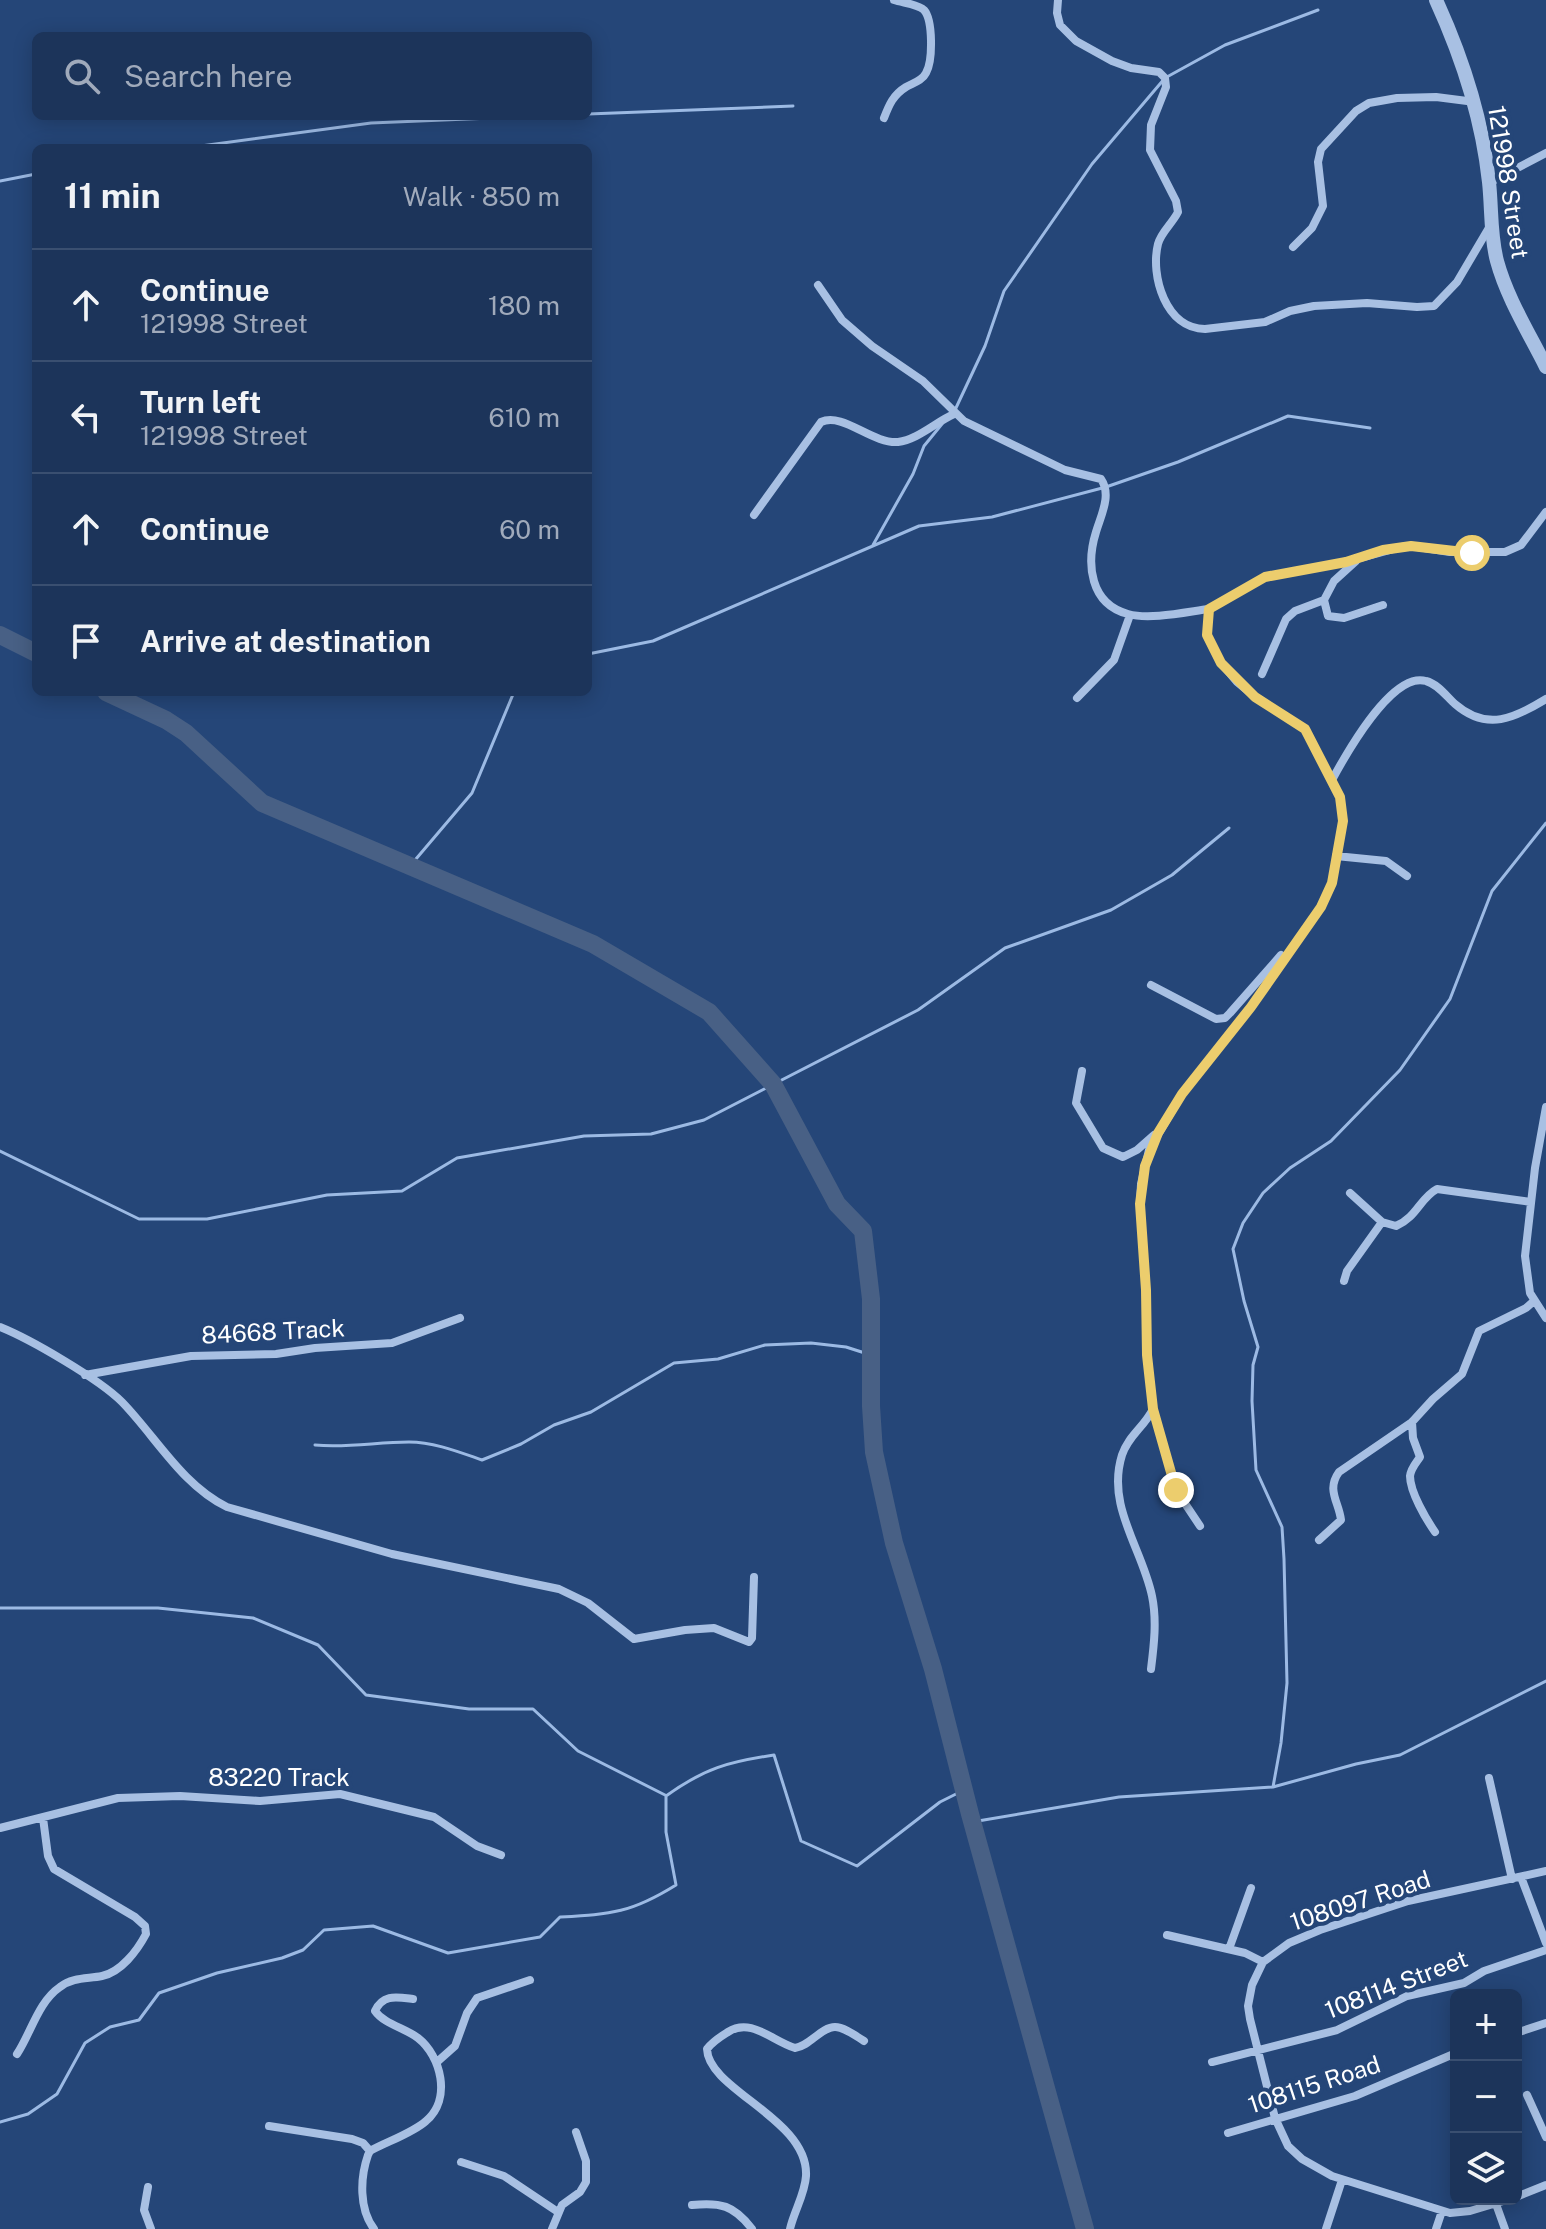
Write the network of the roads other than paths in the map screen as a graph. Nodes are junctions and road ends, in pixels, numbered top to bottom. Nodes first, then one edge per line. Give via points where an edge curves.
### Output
1 (894, 0) edge
2 (1058, 0) edge
3 (1436, 0) edge
4 (1475, 102) junction
5 (884, 118) dead end
6 (1546, 153) edge
7 (1489, 183) junction
8 (1491, 225) junction
9 (1293, 247) dead end
10 (818, 285) dead end
11 (1546, 367) edge
12 (954, 414) junction
13 (1546, 512) edge
14 (754, 515) dead end
15 (1361, 557) junction
16 (1324, 600) junction
17 (1383, 605) dead end
18 (1209, 609) junction
19 (1130, 615) junction
20 (1262, 674) dead end
21 (1077, 698) dead end
22 (1546, 699) edge
23 (1332, 780) junction
24 (1336, 856) junction
25 (1407, 876) dead end
26 (1291, 947) junction
27 (1151, 985) dead end
28 (1082, 1071) dead end
29 (1546, 1107) edge
30 (1158, 1133) junction
31 (1350, 1193) dead end
32 (1531, 1202) junction
33 (1382, 1222) junction
34 (1344, 1281) dead end
35 (1534, 1301) junction
36 (460, 1318) dead end
37 (1546, 1318) edge
38 (0, 1327) edge
39 (85, 1375) junction
40 (1153, 1409) junction
41 (1412, 1422) junction
42 (1200, 1526) dead end
43 (1435, 1532) dead end
44 (1319, 1540) dead end
45 (754, 1577) dead end
46 (1151, 1669) dead end
47 (1489, 1778) dead end
48 (43, 1818) junction
49 (0, 1828) edge
50 (501, 1855) dead end
51 (1546, 1871) edge
52 (1516, 1878) junction
53 (1251, 1888) dead end
54 (1167, 1935) dead end
55 (1546, 1943) edge
56 (1229, 1949) junction
57 (1546, 1950) edge
58 (1263, 1962) junction
59 (530, 1980) dead end
60 (413, 1999) dead end
61 (1546, 2023) edge
62 (1522, 2031) edge
63 (864, 2041) dead end
64 (1257, 2051) junction
65 (17, 2054) dead end
66 (1450, 2056) edge
67 (437, 2062) junction
68 (1212, 2062) dead end
69 (1527, 2095) dead end
70 (1275, 2118) junction
71 (269, 2126) dead end
72 (576, 2132) dead end
73 (1228, 2133) dead end
74 (1546, 2137) edge
75 (370, 2151) junction
76 (461, 2162) dead end
77 (1342, 2180) junction
78 (1546, 2185) edge
79 (148, 2187) dead end
80 (1522, 2195) edge
81 (692, 2205) dead end
82 (1492, 2205) edge
83 (1496, 2205) edge
84 (1442, 2211) junction
85 (558, 2212) junction
86 (151, 2229) edge
87 (374, 2229) edge
88 (552, 2229) edge
89 (752, 2229) edge
90 (790, 2229) edge
91 (1326, 2229) edge
92 (1436, 2229) edge
93 (1505, 2229) edge

1 - 5 street via 926,12 931,51 926,73 892,99
2 - 8 street via 1058,20 1067,35 1112,61 1165,78 1151,125 1150,150 1178,208 1158,240 1157,271 1165,300 1191,327 1265,322 1314,306 1434,306 1457,282
3 - 4 street, 121998 Street
4 - 7 street, 121998 Street
4 - 9 street via 1397,98 1356,111 1321,149 1323,206 1312,228
6 - 7 street
7 - 8 street, 121998 Street
8 - 11 street, 121998 Street via 1503,282
10 - 12 street via 842,320 923,381
12 - 14 street via 893,443 836,420 821,422
12 - 19 street via 1065,470 1101,479 1107,494 1093,543 1092,578 1098,593
13 - 15 street via 1521,545 1505,552 1411,546
15 - 16 street via 1334,581
15 - 18 street via 1265,577
16 - 17 street via 1328,616 1337,619
16 - 20 street via 1286,619
18 - 19 street
18 - 23 street via 1207,635 1221,663 1255,697 1305,729
19 - 21 street via 1114,660
22 - 23 street via 1513,718 1485,719 1459,707 1433,684 1416,681 1389,699 1360,730
23 - 24 street via 1343,821
24 - 25 street via 1386,861
24 - 26 street via 1327,895
26 - 27 street via 1225,1018 1216,1019
26 - 30 street
28 - 30 street via 1076,1103 1103,1148 1123,1157
29 - 32 street
30 - 40 street via 1145,1166 1140,1204
31 - 33 street
32 - 33 street via 1437,1189 1396,1226
32 - 35 street via 1525,1256
33 - 34 street
35 - 37 street
35 - 41 street via 1479,1331 1462,1374
36 - 39 street, 84668 Track via 392,1343 191,1356
38 - 39 street
39 - 45 street via 120,1401 188,1478 227,1507 392,1554 559,1589 588,1603 634,1639 701,1628 749,1642
40 - 42 street via 1176,1490
40 - 46 street via 1123,1451 1118,1484 1126,1526 1152,1595
41 - 43 street via 1420,1457 1411,1470 1411,1482
41 - 44 street via 1339,1472 1332,1491 1341,1520
47 - 52 street
48 - 49 street, 83220 Track
48 - 50 street, 83220 Track via 132,1797 260,1801 340,1794 434,1817 477,1846
48 - 65 street via 54,1869 135,1917 146,1934 113,1972 73,1980 54,1992
51 - 52 street, 108097 Road
52 - 55 street
52 - 58 street, 108097 Road via 1408,1901 1320,1930
53 - 56 street
54 - 56 street
56 - 58 street
57 - 64 street, 108114 Street via 1464,1983 1407,1996 1337,2030
58 - 64 street via 1248,2006
59 - 67 street via 477,1998 455,2046
60 - 67 street via 389,1997 375,2011 419,2039
61 - 62 street
63 - 90 street via 832,2027 795,2048 740,2026 707,2049 711,2062 788,2132 804,2157 805,2183
64 - 68 street, 108114 Street
64 - 70 street
66 - 70 street, 108115 Road via 1355,2096
67 - 75 street via 440,2096 427,2121
69 - 74 street
70 - 73 street, 108115 Road
70 - 77 street via 1288,2146 1302,2159
71 - 75 street via 352,2139
72 - 85 street via 586,2161 586,2182
75 - 87 street via 363,2189
76 - 85 street via 504,2176
77 - 84 street
77 - 91 street
78 - 80 street
79 - 86 street via 144,2210
81 - 89 street via 719,2203
82 - 84 street
83 - 93 street
84 - 92 street
85 - 88 street

